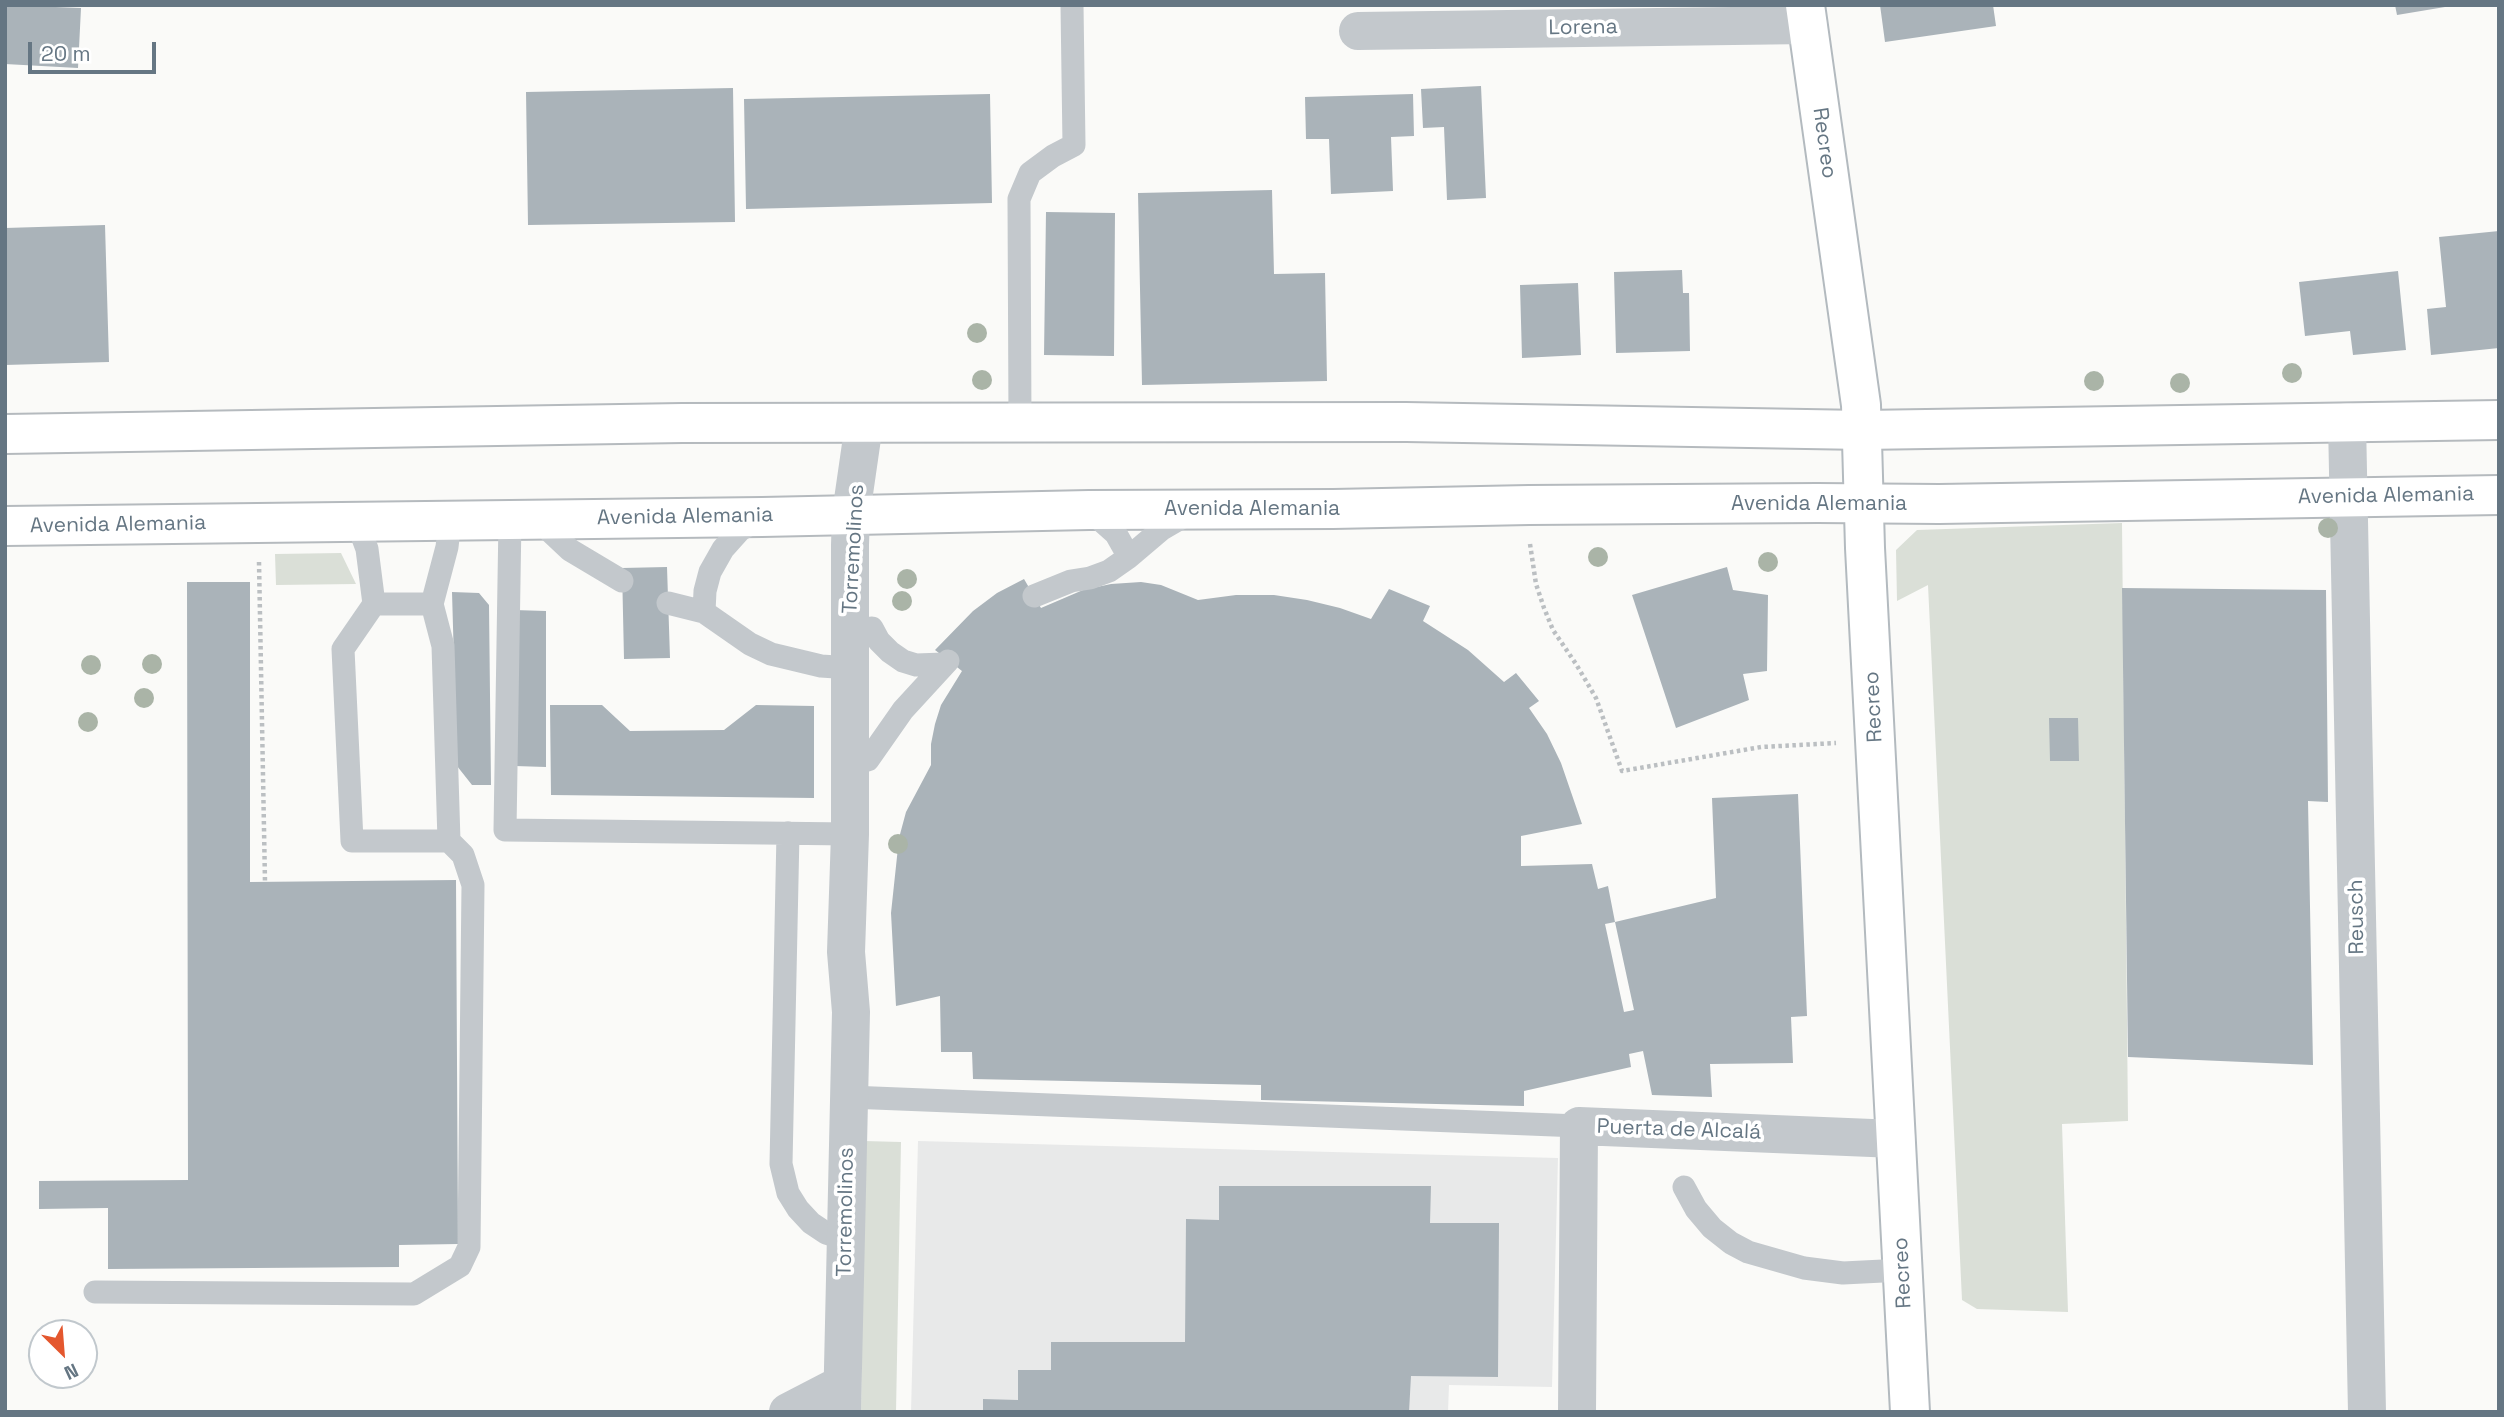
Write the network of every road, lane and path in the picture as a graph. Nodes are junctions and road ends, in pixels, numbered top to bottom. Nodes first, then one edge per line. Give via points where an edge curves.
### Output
1 (1072, 5) edge
2 (1806, 15) edge
3 (1358, 31) dead end
4 (2499, 420) edge
5 (1020, 422) junction
6 (2347, 422) junction
7 (864, 424) junction
8 (1863, 430) junction
9 (5, 434) edge
10 (2499, 495) edge
11 (2349, 497) junction
12 (1864, 504) junction
13 (1529, 505) junction
14 (1202, 509) junction
15 (1088, 510) junction
16 (863, 513) junction
17 (762, 517) junction
18 (523, 519) junction
19 (450, 521) junction
20 (357, 522) junction
21 (5, 526) edge
22 (259, 551) dead end
23 (1129, 557) junction
24 (622, 581) dead end
25 (1034, 596) dead end
26 (668, 603) dead end
27 (374, 604) junction
28 (432, 604) junction
29 (704, 611) junction
30 (872, 628) junction
31 (850, 667) junction
32 (1876, 741) junction
33 (868, 760) junction
34 (788, 833) junction
35 (850, 834) junction
36 (449, 841) junction
37 (265, 882) dead end
38 (851, 1012) junction
39 (849, 1097) junction
40 (1579, 1126) junction
41 (1896, 1139) junction
42 (1684, 1187) dead end
43 (845, 1239) junction
44 (1903, 1270) junction
45 (95, 1292) dead end
46 (842, 1398) edge
47 (788, 1412) edge
48 (1577, 1412) edge
49 (1910, 1412) edge
50 (2367, 1412) edge

1 - 5 lane via 1074,145 1031,173 1019,200
2 - 3 street, Lorena
2 - 8 main road, Recreo
4 - 6 main road
5 - 7 main road
5 - 8 main road via 1406,422
6 - 8 main road
6 - 11 street, Reusch
7 - 9 main road
7 - 16 street, Torremolinos
8 - 12 main road, Recreo
10 - 11 main road, Avenida Alemania
11 - 12 main road, Avenida Alemania
11 - 50 street, Reusch
12 - 13 main road, Avenida Alemania
12 - 32 main road, Recreo
13 - 14 main road, Avenida Alemania
13 - 32 path via 1530,546 1544,608 1596,698 1622,771 1761,747
14 - 15 main road, Avenida Alemania
14 - 23 lane via 1162,529
15 - 16 main road, Avenida Alemania
15 - 23 lane via 1116,534
16 - 17 main road, Avenida Alemania
16 - 30 street, Torremolinos
16 - 31 street, Torremolinos
17 - 18 main road, Avenida Alemania
17 - 29 lane via 740,530 723,549 710,572
18 - 19 main road, Avenida Alemania
18 - 24 lane
18 - 34 lane via 505,830
19 - 20 main road, Avenida Alemania
19 - 28 lane
20 - 21 main road, Avenida Alemania
20 - 27 lane via 367,549
22 - 37 path
23 - 25 lane via 1090,578
26 - 29 lane
27 - 28 lane
27 - 36 lane via 342,649 352,841
28 - 36 lane via 443,646
29 - 31 lane via 771,654 821,666
30 - 33 street, Torremolinos
30 - 33 lane via 879,641 902,661 930,666 946,662 903,710
31 - 35 street, Torremolinos
32 - 41 main road, Recreo
33 - 38 street, Torremolinos via 863,953
34 - 35 lane
34 - 43 lane via 781,1164 788,1194 798,1209 826,1233
35 - 38 street, Torremolinos via 846,952
36 - 45 lane via 463,855 472,884 469,1247 460,1266 414,1294
38 - 39 street, Torremolinos
39 - 40 lane
39 - 43 street, Torremolinos
40 - 41 street, Puerta de Alcalá
40 - 48 street, Puerta de Alcalá
41 - 44 main road, Recreo
42 - 44 lane via 1712,1228 1748,1252 1804,1268 1843,1273
43 - 46 street, Torremolinos
44 - 49 main road, Recreo
46 - 47 street

